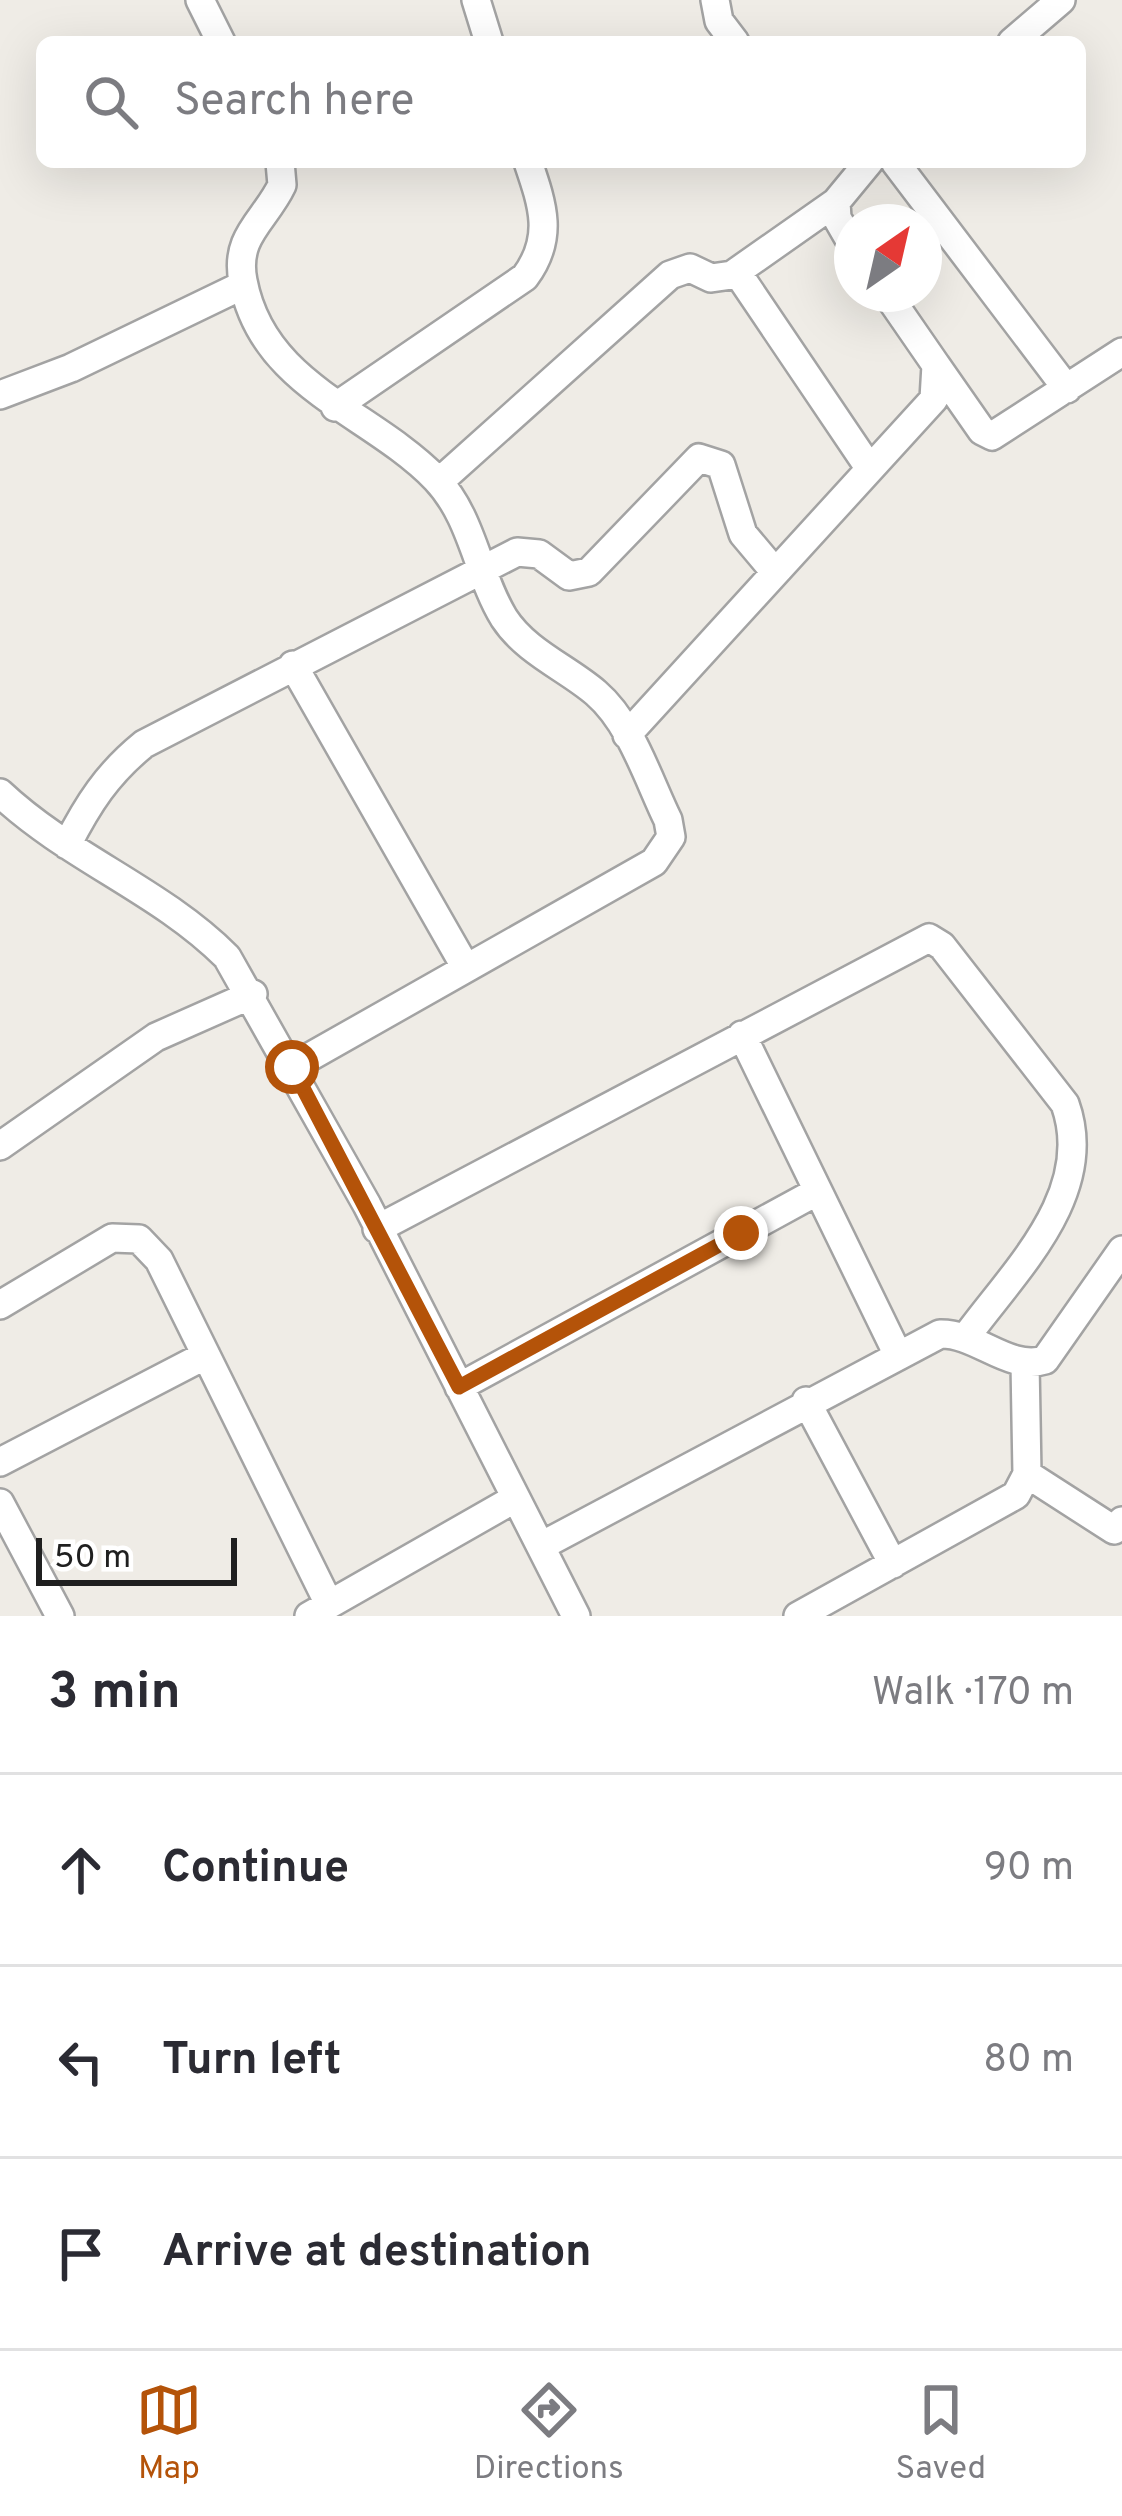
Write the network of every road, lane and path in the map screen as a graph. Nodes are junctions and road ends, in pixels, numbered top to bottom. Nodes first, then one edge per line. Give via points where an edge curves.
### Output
1 (200, 0) edge
2 (476, 0) edge
3 (715, 0) edge
4 (1061, 0) edge
5 (218, 36) edge
6 (487, 36) edge
7 (730, 36) edge
8 (1019, 36) edge
9 (281, 168) edge
10 (530, 168) edge
11 (830, 168) edge
12 (864, 168) edge
13 (900, 168) edge
14 (841, 194) junction
15 (839, 204) edge
16 (737, 272) junction
17 (243, 285) junction
18 (899, 312) edge
19 (1122, 352) edge
20 (936, 365) junction
21 (1067, 389) junction
22 (0, 395) edge
23 (335, 407) junction
24 (870, 469) junction
25 (439, 482) junction
26 (484, 568) junction
27 (776, 572) junction
28 (293, 665) junction
29 (627, 735) junction
30 (0, 793) edge
31 (67, 845) junction
32 (466, 968) junction
33 (253, 994) junction
34 (742, 1035) junction
35 (292, 1067) junction
36 (0, 1146) edge
37 (818, 1191) junction
38 (377, 1229) junction
39 (1122, 1250) edge
40 (0, 1305) edge
41 (966, 1337) junction
42 (898, 1354) junction
43 (206, 1355) junction
44 (1025, 1363) junction
45 (459, 1387) junction
46 (806, 1401) junction
47 (0, 1462) edge
48 (1027, 1474) junction
49 (516, 1498) junction
50 (0, 1504) edge
51 (1122, 1521) edge
52 (541, 1546) junction
53 (893, 1564) junction
54 (319, 1610) edge
55 (810, 1613) edge
56 (60, 1616) edge
57 (576, 1616) edge

1 - 5 street
2 - 6 street
3 - 7 street
4 - 8 street
9 - 17 street via 282,185 239,254
10 - 23 street via 546,232 525,278
11 - 14 street
12 - 14 street
13 - 21 street
14 - 15 street
14 - 16 street
16 - 24 street
16 - 25 street via 670,274
17 - 22 street
17 - 23 street via 275,352
18 - 20 street
19 - 21 street
20 - 21 street via 992,436
20 - 24 street via 934,399
23 - 25 street
24 - 27 street
25 - 26 street
26 - 27 street via 529,550 580,576 693,461 706,457 728,475 743,534
26 - 28 street
26 - 29 street via 518,634 597,694
27 - 29 street
28 - 31 street via 144,744 92,796
28 - 32 street
29 - 32 street via 668,820 665,851
30 - 31 street
31 - 33 street via 198,927
32 - 35 street
33 - 35 street
33 - 36 street via 156,1036
34 - 37 street
34 - 38 street
34 - 41 street via 929,938 1065,1104 1074,1150 1061,1200
35 - 38 street
37 - 42 street
37 - 45 street
38 - 45 street
39 - 44 street via 1053,1353
40 - 43 street via 128,1236 159,1260
41 - 42 street via 940,1334
41 - 44 street
42 - 46 street
43 - 47 street
43 - 54 street
44 - 48 street
45 - 49 street
46 - 52 street
46 - 53 street
48 - 51 street via 1114,1530
48 - 53 street via 1007,1502
49 - 52 street
49 - 54 street
50 - 56 street
52 - 57 street
53 - 55 street

